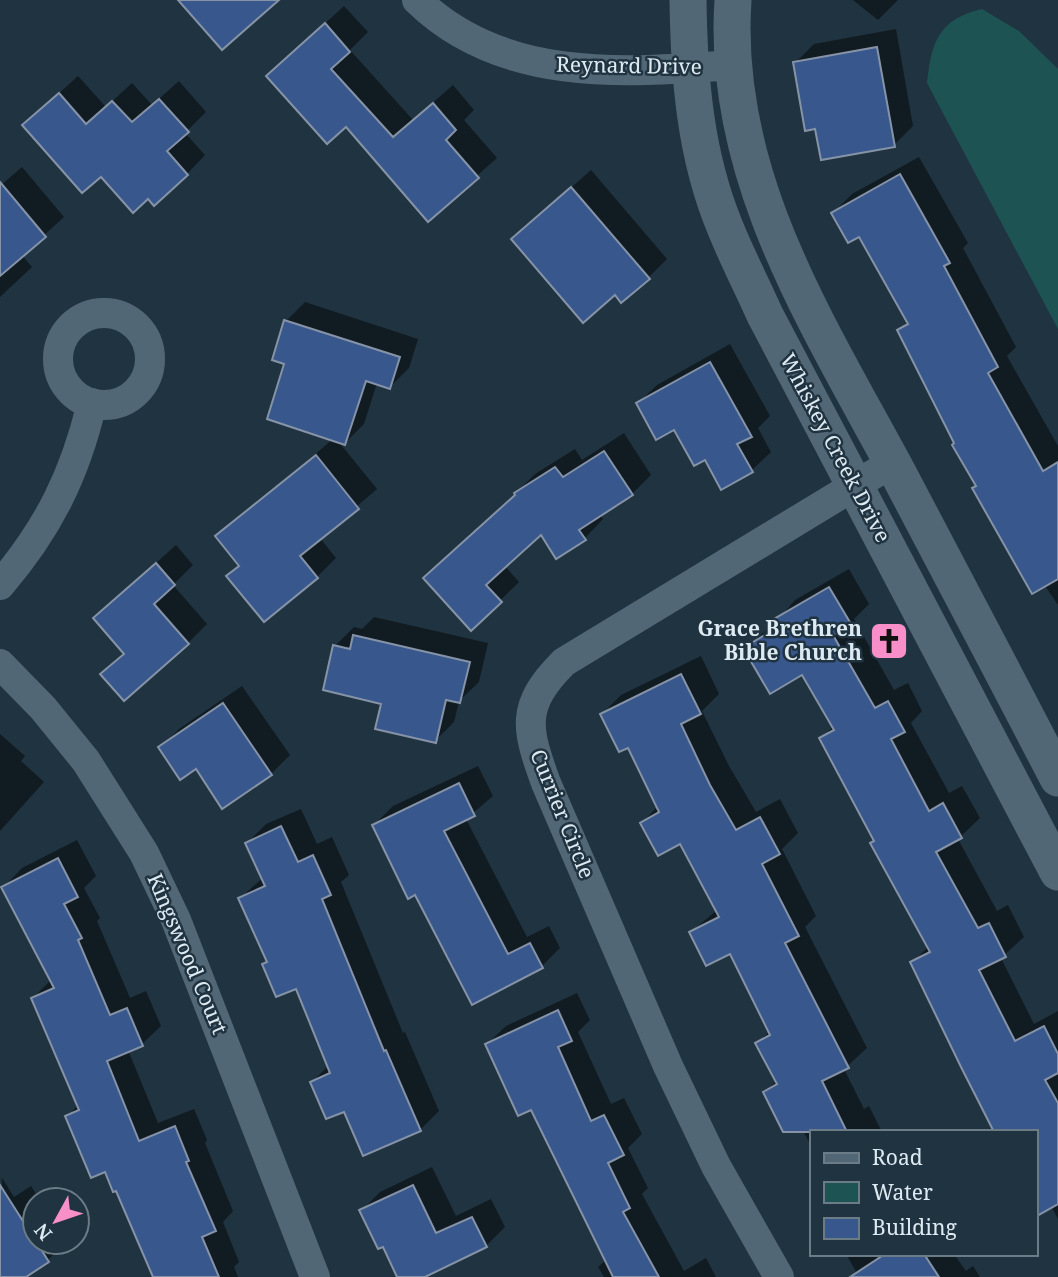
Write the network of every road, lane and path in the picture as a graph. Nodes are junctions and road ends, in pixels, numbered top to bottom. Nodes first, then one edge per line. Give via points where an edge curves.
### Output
1 (417, 0) edge
2 (688, 0) edge
3 (733, 0) edge
4 (733, 65) junction
5 (689, 68) junction
6 (92, 403) dead end
7 (892, 463) junction
8 (855, 485) junction
9 (0, 585) edge
10 (0, 664) edge
11 (1058, 778) edge
12 (1058, 872) edge
13 (315, 1277) edge
14 (779, 1277) edge

1 - 5 street, Reynard Drive via 455,29 525,61 561,68
2 - 5 street, Whiskey Creek Drive
3 - 4 street, Whiskey Creek Drive
4 - 5 street, Reynard Drive
4 - 7 street, Whiskey Creek Drive via 740,121 765,214
5 - 8 street, Whiskey Creek Drive via 698,132 724,226 765,315
6 - 9 street via 82,443 56,507
7 - 8 street, Currier Circle
7 - 11 street, Whiskey Creek Drive
8 - 12 street, Whiskey Creek Drive
8 - 14 street, Currier Circle via 564,662 541,686 529,717 546,783 668,1066 716,1166
10 - 13 street, Kingswood Court via 86,761 144,853 176,920

